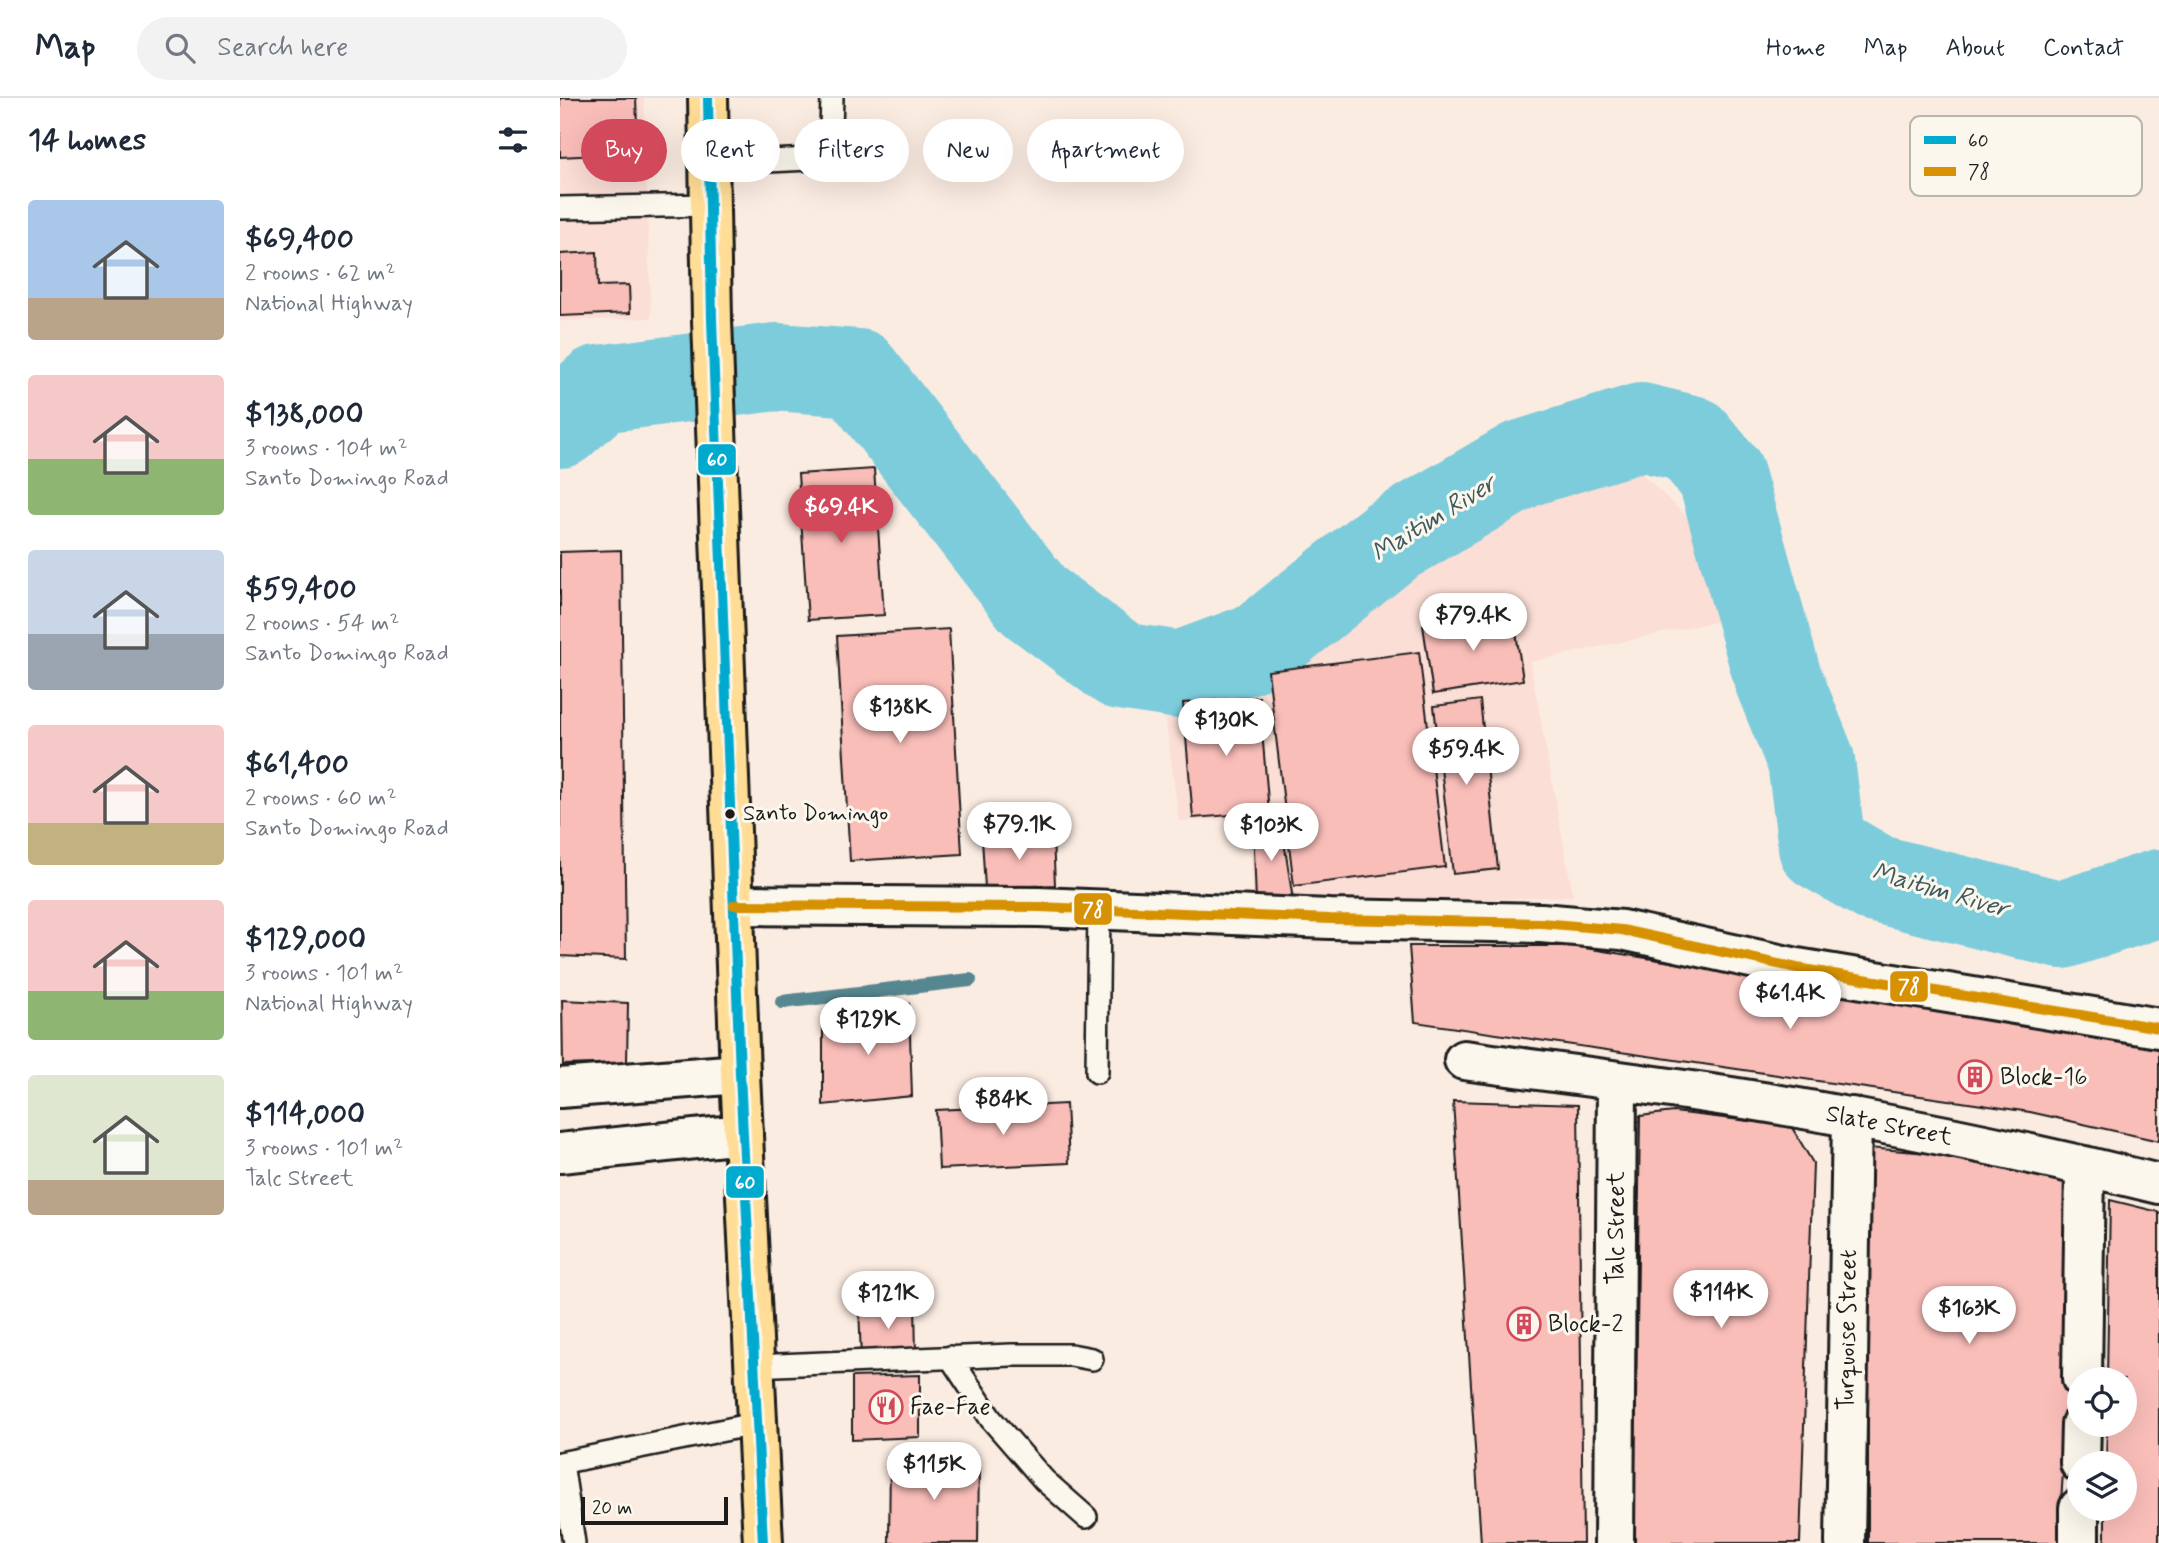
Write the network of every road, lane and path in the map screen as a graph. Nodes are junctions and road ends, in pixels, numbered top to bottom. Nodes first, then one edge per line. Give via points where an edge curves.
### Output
1 (708, 98) edge
2 (832, 98) edge
3 (708, 119) edge
4 (780, 160) edge
5 (709, 182) edge
6 (710, 205) junction
7 (560, 208) edge
8 (734, 905) junction
9 (1098, 909) junction
10 (2159, 1028) edge
11 (1464, 1060) dead end
12 (1097, 1072) dead end
13 (740, 1074) junction
14 (1617, 1081) junction
15 (560, 1088) edge
16 (1852, 1117) junction
17 (743, 1134) junction
18 (560, 1153) edge
19 (2085, 1166) junction
20 (2159, 1184) edge
21 (950, 1357) junction
22 (1092, 1359) dead end
23 (753, 1366) junction
24 (2082, 1367) edge
25 (759, 1423) junction
26 (561, 1463) edge
27 (1086, 1517) dead end
28 (2079, 1521) edge
29 (574, 1543) edge
30 (763, 1543) edge
31 (1614, 1543) edge
32 (1845, 1543) edge
33 (2079, 1543) edge

1 - 3 main road
2 - 4 lane via 830,158
5 - 6 main road
6 - 7 lane
6 - 8 main road
8 - 9 street
8 - 13 main road
9 - 10 street via 1541,923 1622,930 1797,968
9 - 12 lane
11 - 14 street, Slate Street
13 - 15 street
13 - 17 main road
14 - 16 street, Slate Street
14 - 31 street, Talc Street
16 - 19 street, Slate Street
16 - 32 street, Turquoise Street
17 - 18 street
17 - 23 main road
19 - 20 street, Slate Street
19 - 24 street
21 - 22 lane via 1059,1355
21 - 23 lane
21 - 27 lane via 991,1419 1044,1480
23 - 25 main road
25 - 26 lane
25 - 30 main road
26 - 29 lane
28 - 33 street

